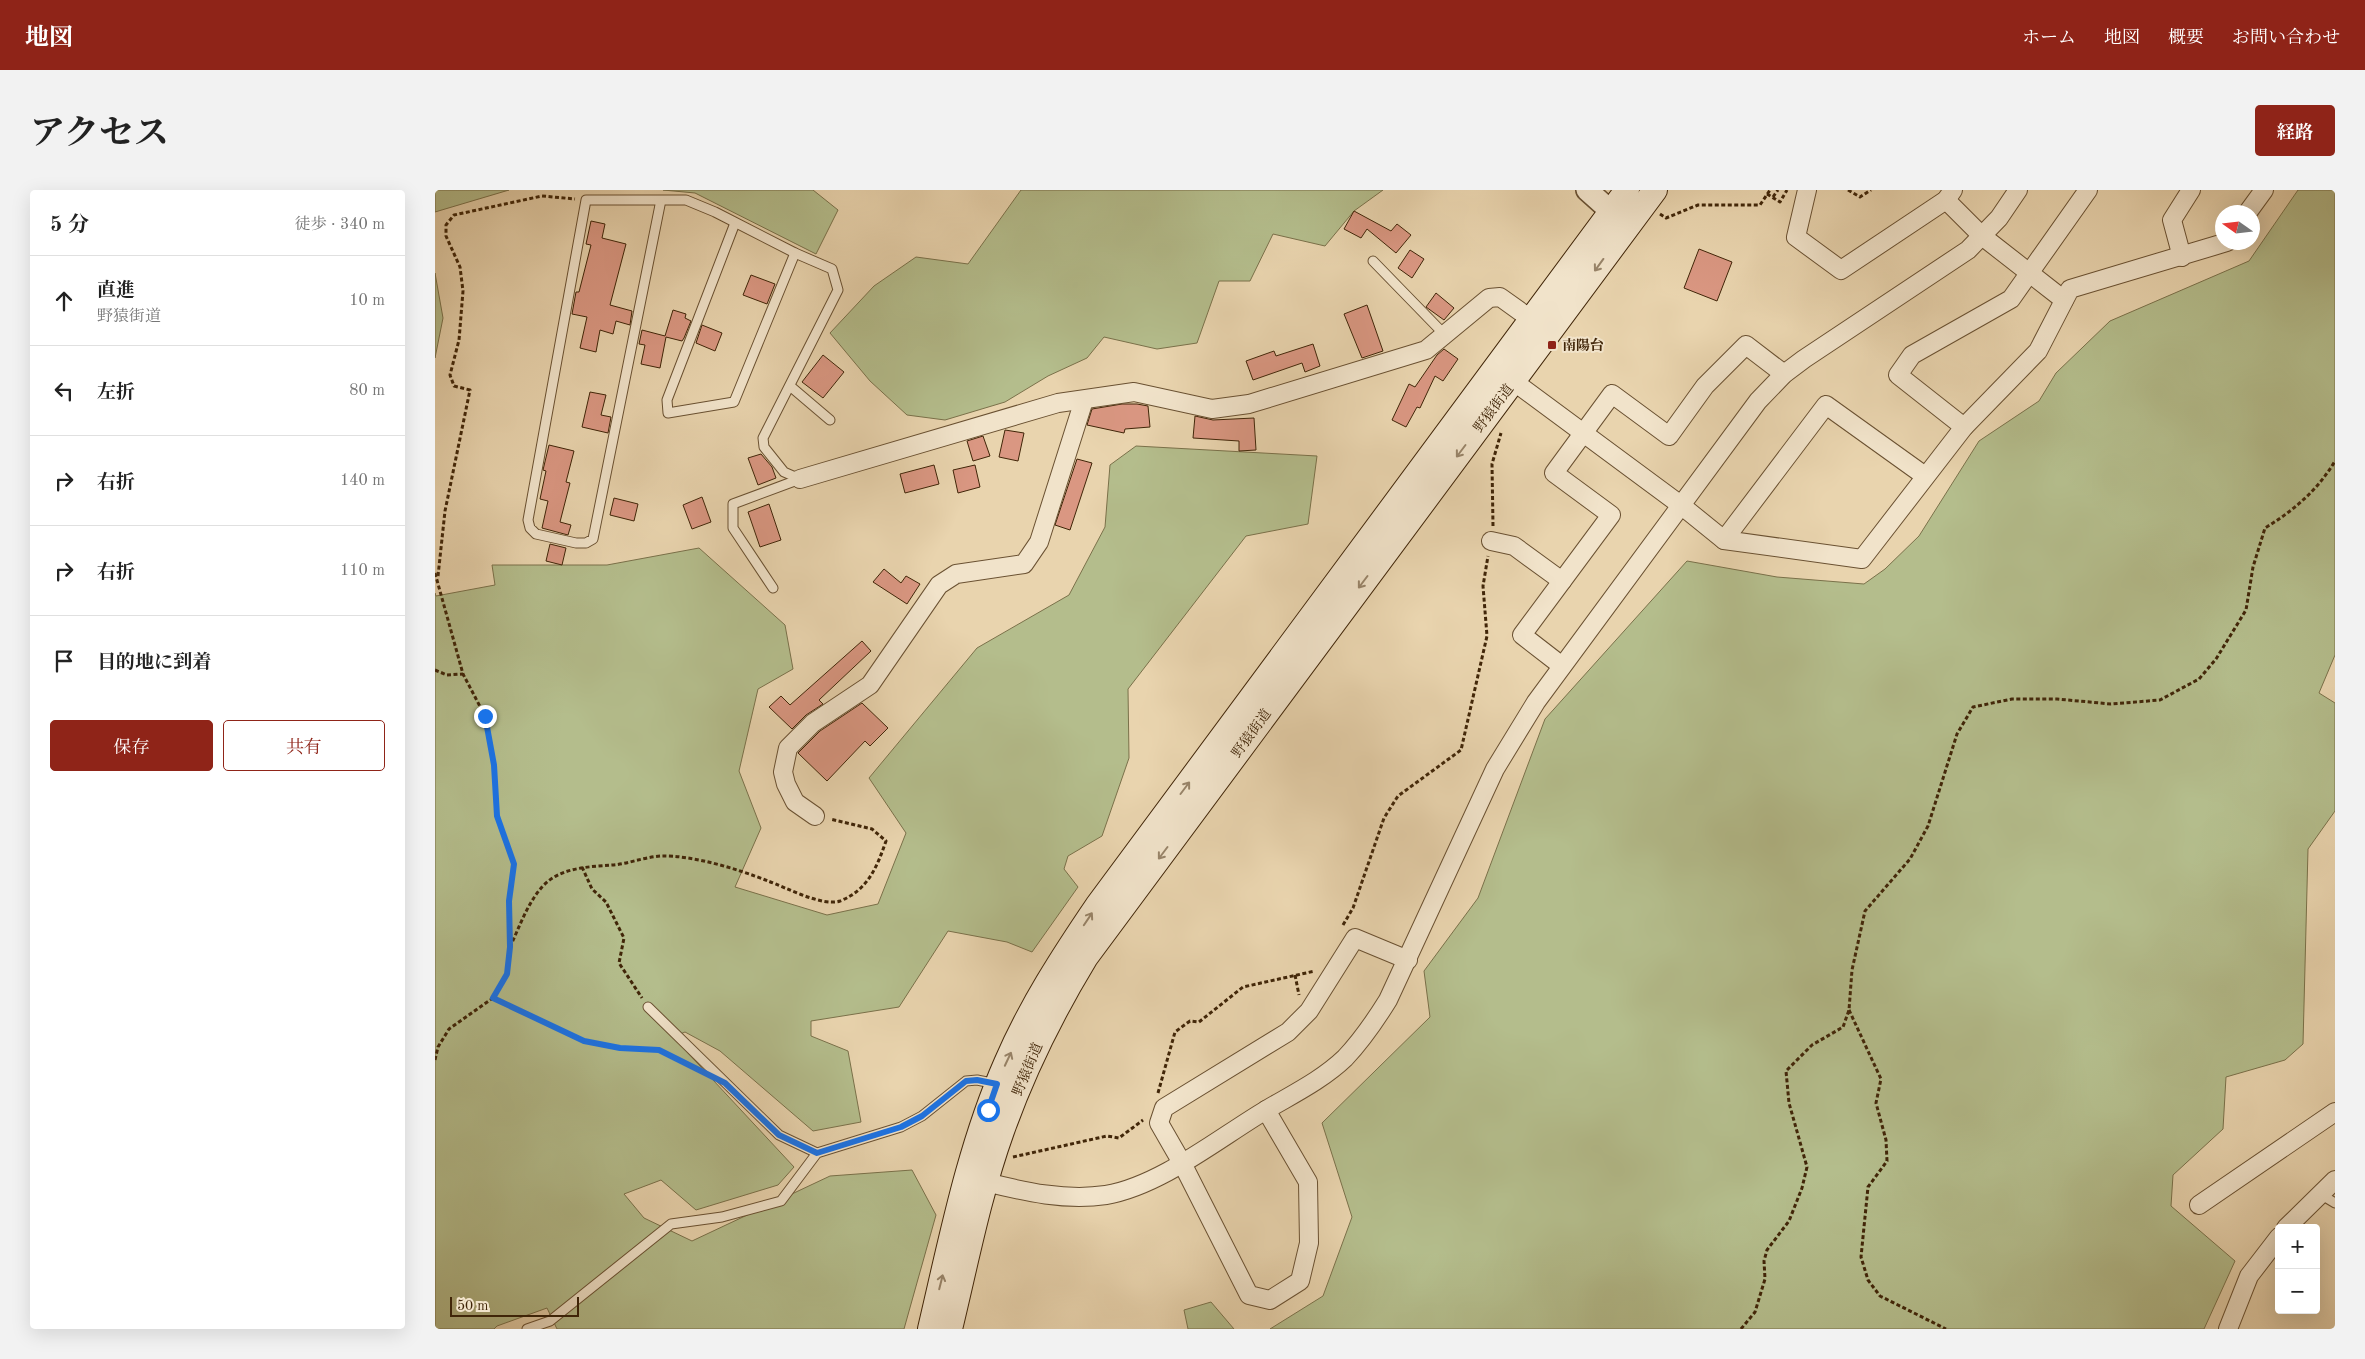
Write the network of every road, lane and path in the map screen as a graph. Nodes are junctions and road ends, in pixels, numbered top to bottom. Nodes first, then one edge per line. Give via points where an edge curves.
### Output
1 (1587, 190) edge
2 (1627, 190) edge
3 (1778, 190) edge
4 (1787, 190) edge
5 (1807, 190) edge
6 (1848, 190) edge
7 (1871, 190) edge
8 (2018, 190) edge
9 (2088, 190) edge
10 (2191, 190) edge
11 (2264, 190) edge
12 (1769, 192) edge
13 (1950, 195) edge
14 (1773, 198) junction
15 (587, 200) junction
16 (661, 200) junction
17 (1655, 200) edge
18 (2253, 205) edge
19 (1619, 219) junction
20 (735, 223) junction
21 (1982, 236) junction
22 (2215, 246) edge
23 (795, 253) junction
24 (2182, 257) junction
25 (1373, 261) dead end
26 (2030, 272) junction
27 (2064, 300) junction
28 (1532, 320) junction
29 (1445, 334) junction
30 (1785, 374) junction
31 (1513, 381) junction
32 (791, 386) junction
33 (1084, 400) junction
34 (830, 420) dead end
35 (1964, 426) junction
36 (1502, 428) dead end
37 (1583, 433) junction
38 (2335, 461) edge
39 (1925, 476) junction
40 (800, 479) junction
41 (1682, 506) junction
42 (1724, 540) junction
43 (1491, 541) junction
44 (435, 573) edge
45 (437, 580) junction
46 (1562, 581) junction
47 (773, 588) dead end
48 (1562, 666) junction
49 (435, 670) edge
50 (463, 674) junction
51 (815, 816) joint
52 (582, 867) junction
53 (1339, 931) dead end
54 (510, 947) junction
55 (1408, 960) junction
56 (1320, 963) dead end
57 (1295, 976) junction
58 (493, 998) junction
59 (1300, 1003) dead end
60 (648, 1007) joint
61 (1849, 1010) junction
62 (435, 1060) edge
63 (692, 1066) dead end
64 (997, 1084) junction
65 (1157, 1095) dead end
66 (1266, 1110) junction
67 (1147, 1112) dead end
68 (2335, 1112) edge
69 (817, 1153) junction
70 (1013, 1157) dead end
71 (1182, 1162) junction
72 (2335, 1180) edge
73 (986, 1182) junction
74 (2319, 1194) junction
75 (2335, 1203) edge
76 (2199, 1205) dead end
77 (2290, 1224) edge
78 (2275, 1243) edge
79 (527, 1329) edge
80 (930, 1329) edge
81 (950, 1329) edge
82 (1741, 1329) edge
83 (1945, 1329) edge
84 (2228, 1329) edge

1 - 19 street
2 - 19 main road, 野猿街道
3 - 14 path
4 - 14 path via 1780,202
5 - 13 street via 1796,237 1841,270
6 - 7 path via 1860,197
8 - 21 street
9 - 26 street
10 - 24 street via 2172,220
11 - 18 street
12 - 14 path
12 - 17 path via 1760,205 1699,205 1666,218
13 - 21 street
15 - 16 lane
15 - 16 lane via 528,520 536,534 576,543 593,539
15 - 45 path via 542,196 454,215 446,225 446,236 460,267 463,291 459,340 450,375 454,386 470,390 445,511
16 - 20 lane via 686,200
17 - 19 main road, 野猿街道
19 - 28 main road, 野猿街道
19 -> 31 main road, 野猿街道
20 - 23 lane
20 - 23 lane via 667,400 668,413 735,402
21 - 26 street
21 - 30 street via 1968,250
22 - 24 street
23 - 32 lane via 831,269 838,290
24 - 27 street via 2070,289
25 - 29 lane
26 - 27 street
26 - 35 street via 2011,299 1912,355 1899,375
27 - 35 street via 2038,351
28 - 29 street via 1500,297 1489,298
64 -> 28 main road, 野猿街道 via 1054,969 1097,906
29 - 33 street via 1426,350 1249,404 1212,409 1134,392
30 - 37 street via 1746,345 1705,386 1669,436 1612,394
30 - 41 street via 1758,402
31 - 37 street
31 -> 73 main road, 野猿街道 via 1086,958 1031,1058
32 - 34 lane
32 - 40 lane via 763,438 764,446 784,472
33 - 40 street via 1058,403
33 - 51 street via 1039,542 1024,564 956,574 939,585 870,685 813,723 788,748 783,772 786,784 795,802
35 - 39 street
36 - 43 path via 1492,464
37 - 41 street
37 - 46 street via 1554,473 1611,515
38 - 61 path via 2305,498 2288,514 2265,528 2253,567 2246,610 2216,659 2199,679 2160,700 2111,704 2012,699 1973,707 1957,734 1928,826 1910,859 1865,911 1852,970
39 - 42 street via 1862,559
39 - 42 street via 1826,405
40 - 47 lane via 733,504 733,528
41 - 42 street
41 - 48 street
43 - 46 street via 1514,546
43 - 53 path via 1483,586 1487,636 1461,750 1398,796 1384,818 1353,908
44 - 45 path
45 - 50 path
46 - 48 street via 1522,635
48 - 55 street via 1495,769
49 - 50 path via 447,676
50 - 54 path via 485,716 494,765 497,816 514,864 509,901
51 - 52 path via 872,829 886,841 877,868 863,887 838,902 817,900 739,870 702,861 662,856
52 - 54 path via 560,874 543,886
52 - 60 path via 592,889 606,902 625,938 619,963
54 - 58 path via 507,974
55 - 66 street via 1388,1000 1367,1032 1344,1058 1319,1079
55 - 71 street via 1355,938 1309,1011 1288,1032 1164,1108 1159,1123
56 - 57 path via 1315,971
57 - 59 path
57 - 65 path via 1243,987 1199,1022 1190,1021 1175,1032
58 - 62 path via 449,1029 438,1047
58 - 63 path via 584,1041 620,1048 659,1050
60 - 69 lane via 779,1135
61 - 82 path via 1843,1027 1812,1045 1786,1071 1789,1103 1807,1166 1789,1221 1767,1250 1765,1279 1755,1312
61 - 83 path via 1881,1079 1876,1103 1886,1140 1887,1161 1868,1187 1861,1257 1868,1280 1880,1296
64 - 69 lane via 966,1081 922,1116 901,1127
80 -> 64 main road, 野猿街道 via 966,1180
66 - 71 street
66 - 71 street via 1308,1182 1309,1243 1300,1281 1270,1300 1249,1296
67 - 70 path via 1143,1121 1119,1138 1107,1136
68 - 76 street
69 - 79 lane via 781,1201 722,1217 671,1224 550,1321
71 - 73 street via 1137,1186 1107,1194 1052,1195
72 - 74 street
73 - 81 main road, 野猿街道
74 - 75 lane
74 - 77 street
78 - 84 street via 2249,1276

